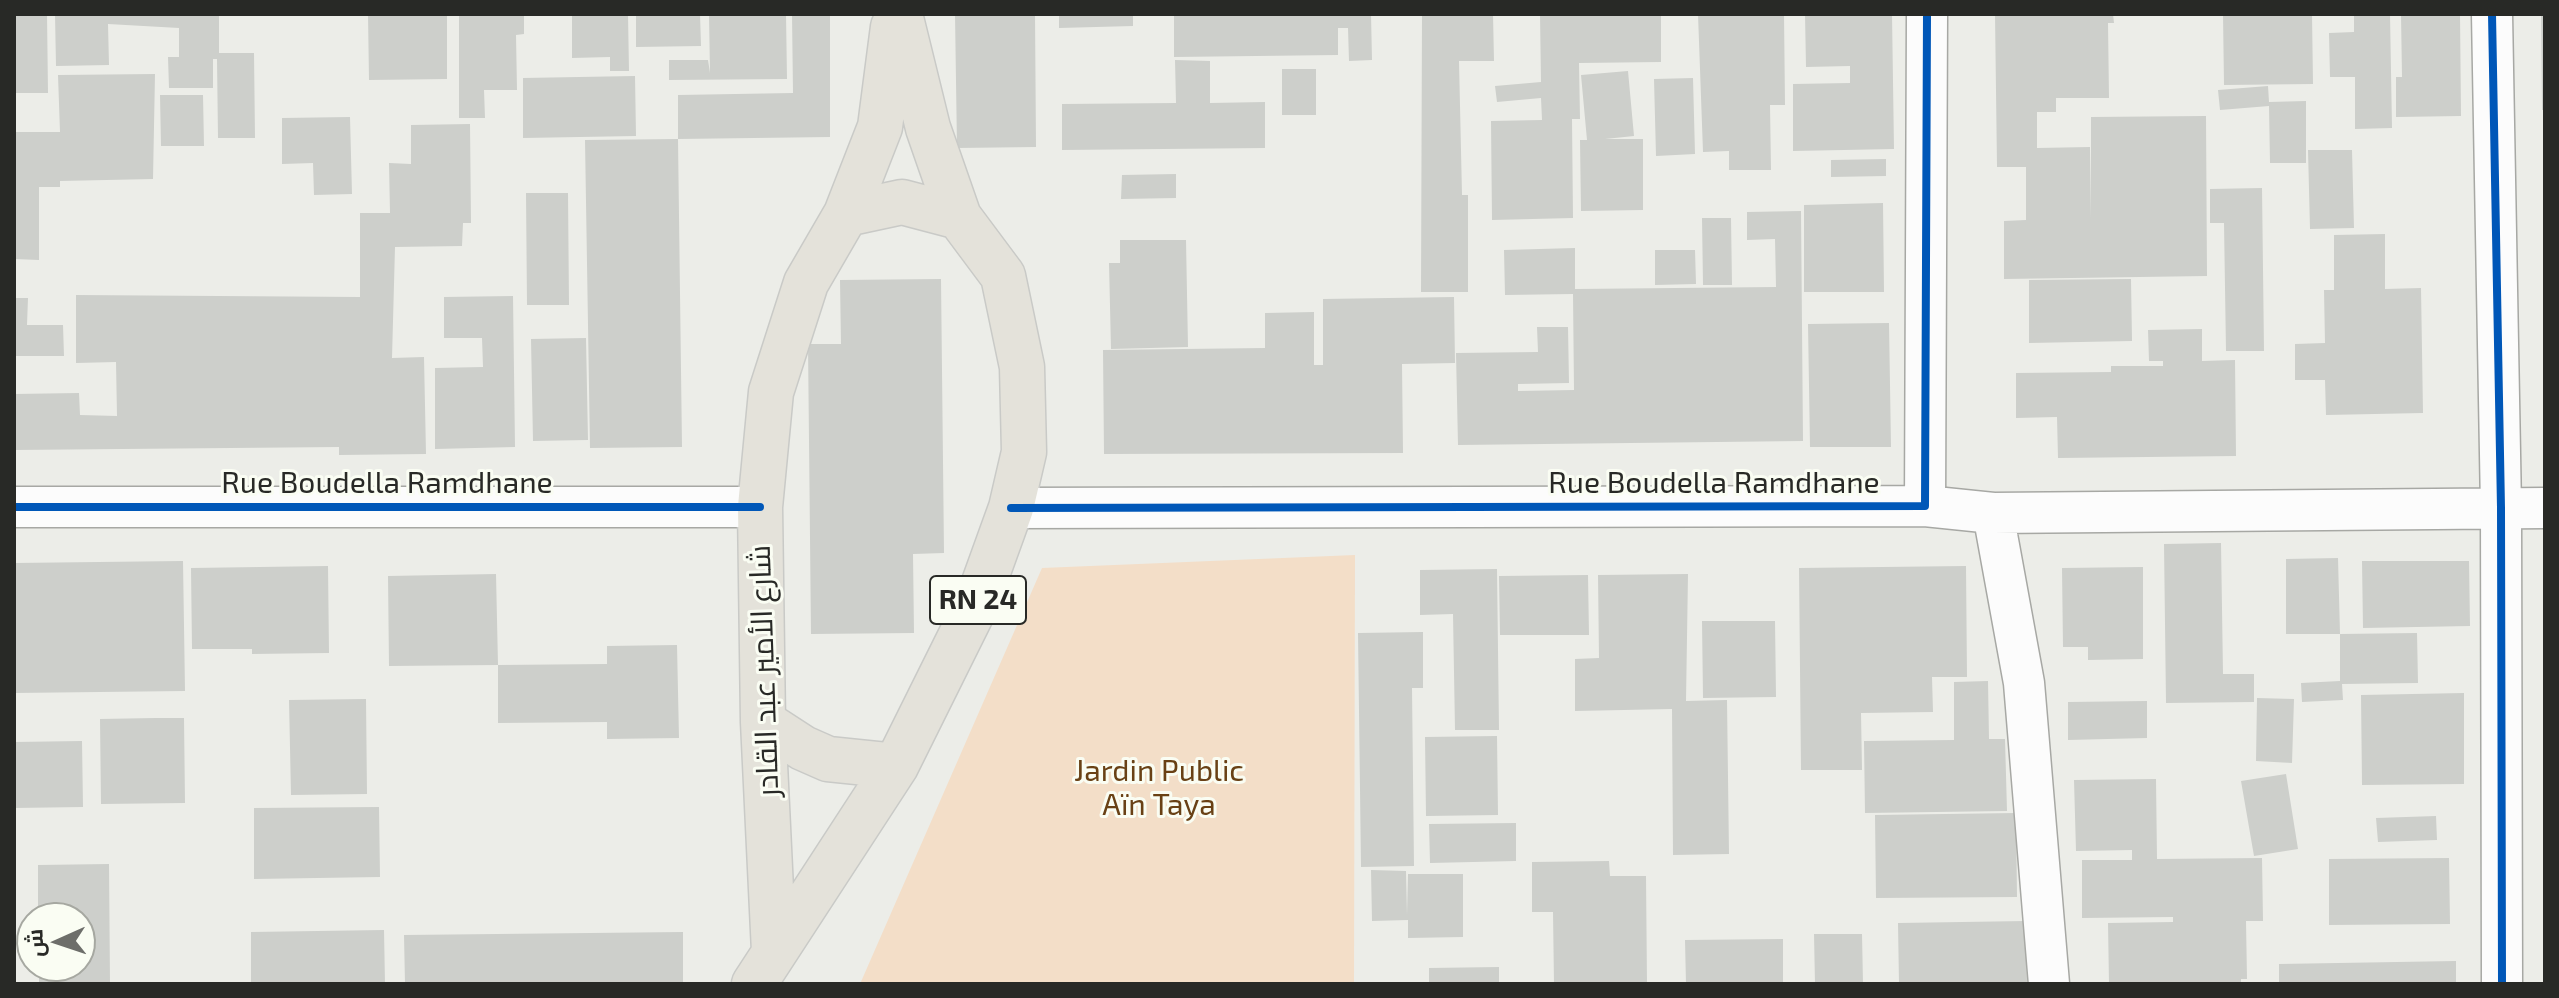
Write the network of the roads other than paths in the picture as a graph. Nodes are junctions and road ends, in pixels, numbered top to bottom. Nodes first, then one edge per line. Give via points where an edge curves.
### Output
1 (897, 14) edge
2 (1927, 14) edge
3 (2492, 14) edge
4 (846, 214) junction
5 (959, 217) junction
6 (1925, 506) junction
7 (14, 507) edge
8 (760, 507) junction
9 (1011, 508) junction
10 (2501, 508) junction
11 (2545, 508) edge
12 (1993, 513) junction
13 (763, 722) junction
14 (896, 766) junction
15 (764, 968) edge
16 (2049, 984) edge
17 (2502, 984) edge

1 - 4 main road, شارع الأمير عبد القادر via 880,127
1 - 5 main road, RN 24
2 - 6 street, Rue Boudella Ramdhane
3 - 10 street
4 - 5 main road via 902,202
4 - 8 main road, شارع الأمير عبد القادر via 806,283 771,392
5 - 9 main road, RN 24 via 1003,276 1022,367 1024,452
6 - 9 street, Rue Boudella Ramdhane
6 - 12 street
7 - 8 street, Rue Boudella Ramdhane
8 - 13 main road, شارع الأمير عبد القادر
9 - 14 main road, RN 24 via 976,605
10 - 11 street
10 - 12 street
10 - 17 street
12 - 16 street via 2024,683
13 - 14 main road via 828,759
13 - 15 main road, شارع الأمير عبد القادر
14 - 15 main road, RN 24

